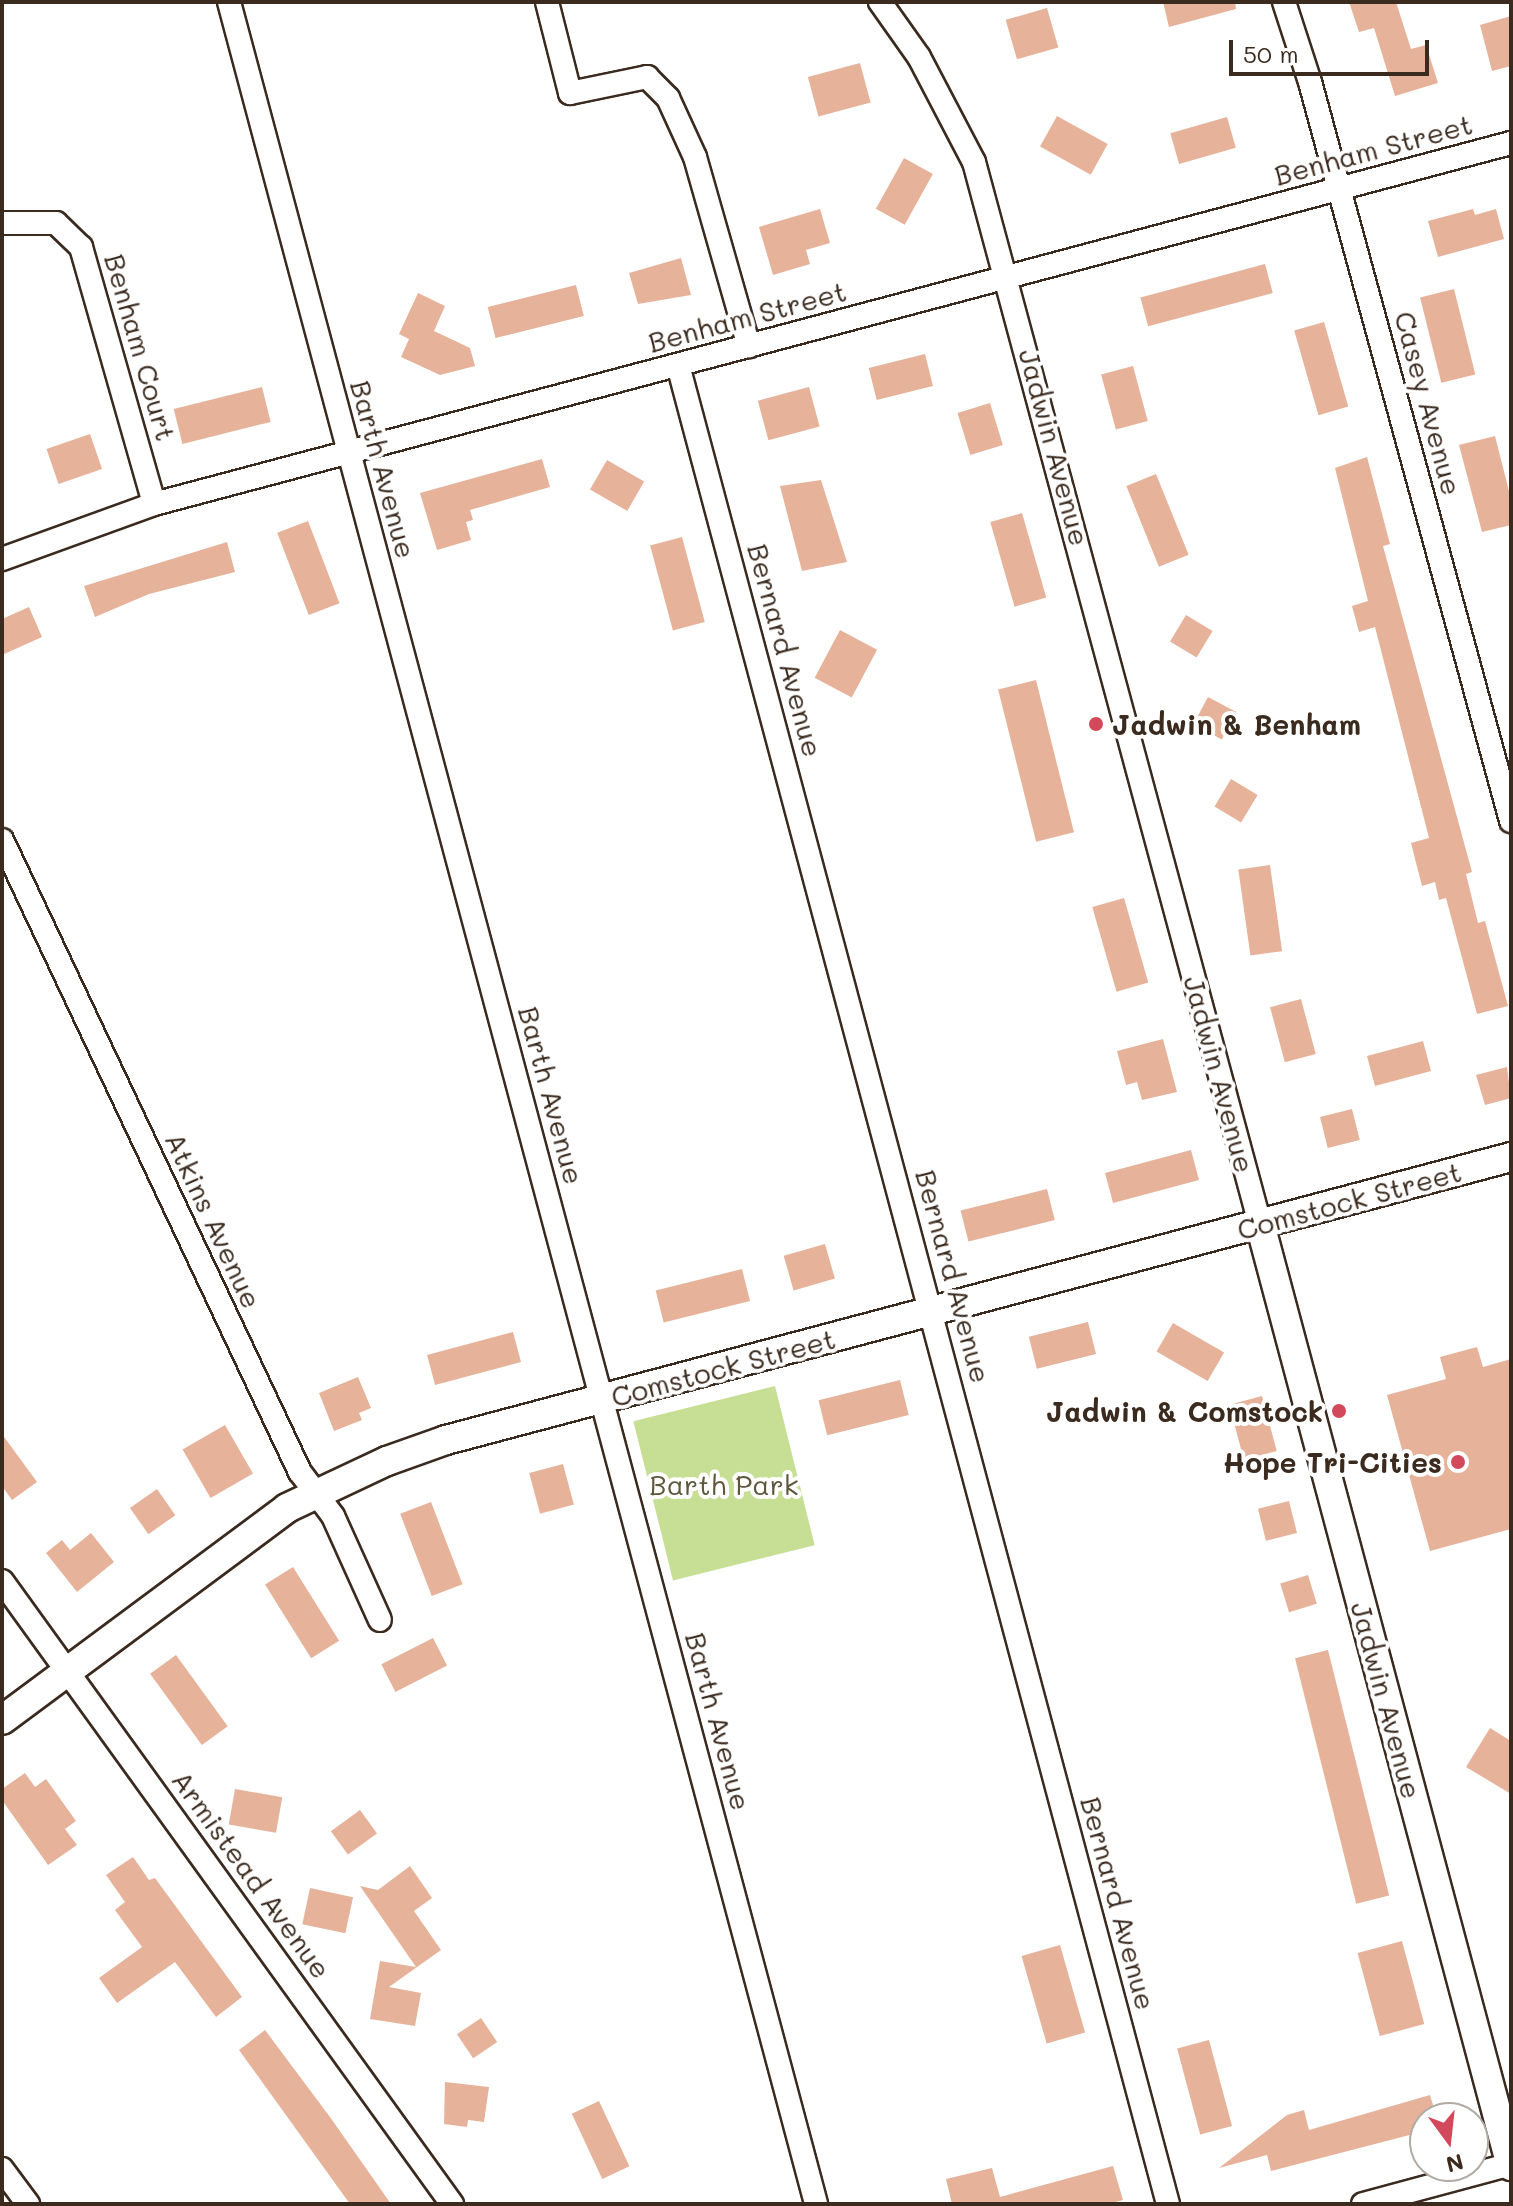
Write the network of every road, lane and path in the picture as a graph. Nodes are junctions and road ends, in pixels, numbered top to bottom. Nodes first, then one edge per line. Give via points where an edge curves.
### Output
1 (229, 2) edge
2 (547, 2) edge
3 (880, 2) edge
4 (1284, 2) edge
5 (1511, 143) edge
6 (1339, 189) junction
7 (2, 223) edge
8 (1009, 277) junction
9 (749, 346) junction
10 (678, 365) junction
11 (348, 452) junction
12 (154, 504) junction
13 (2, 559) edge
14 (1511, 821) edge
15 (2, 840) edge
16 (1511, 1157) edge
17 (1260, 1224) junction
18 (933, 1311) junction
19 (602, 1399) junction
20 (316, 1493) junction
21 (2, 1581) edge
22 (380, 1620) dead end
23 (67, 1669) junction
24 (2, 1720) edge
25 (1511, 2165) edge
26 (2, 2169) edge
27 (28, 2204) edge
28 (452, 2204) edge
29 (816, 2204) edge
30 (1168, 2204) edge
31 (1363, 2204) edge

1 - 11 street, Barth Avenue
2 - 9 street via 570,93 647,77 668,98 695,157
3 - 8 street, Jadwin Avenue via 919,57 974,162
4 - 6 street, Casey Avenue
5 - 6 street, Benham Street
6 - 8 street, Benham Street
6 - 14 street, Casey Avenue
7 - 12 street, Benham Court via 56,223 81,247
8 - 9 street, Benham Street
8 - 17 street, Jadwin Avenue
9 - 10 street, Benham Street
10 - 11 street, Benham Street
10 - 18 street, Bernard Avenue
11 - 12 street, Benham Street
11 - 19 street, Barth Avenue
12 - 13 street, Benham Street
15 - 20 street, Atkins Avenue via 300,1472
16 - 17 street, Comstock Street
17 - 18 street, Comstock Street
17 - 25 street, Jadwin Avenue
18 - 19 street, Comstock Street
18 - 30 street, Bernard Avenue
19 - 20 street, Comstock Street via 446,1440
19 - 29 street, Barth Avenue
20 - 22 street, Atkins Avenue via 333,1516
20 - 23 street, Comstock Street via 287,1508
21 - 23 street, Armistead Avenue
23 - 24 street, Comstock Street
23 - 28 street, Armistead Avenue
25 - 31 street
26 - 27 street

